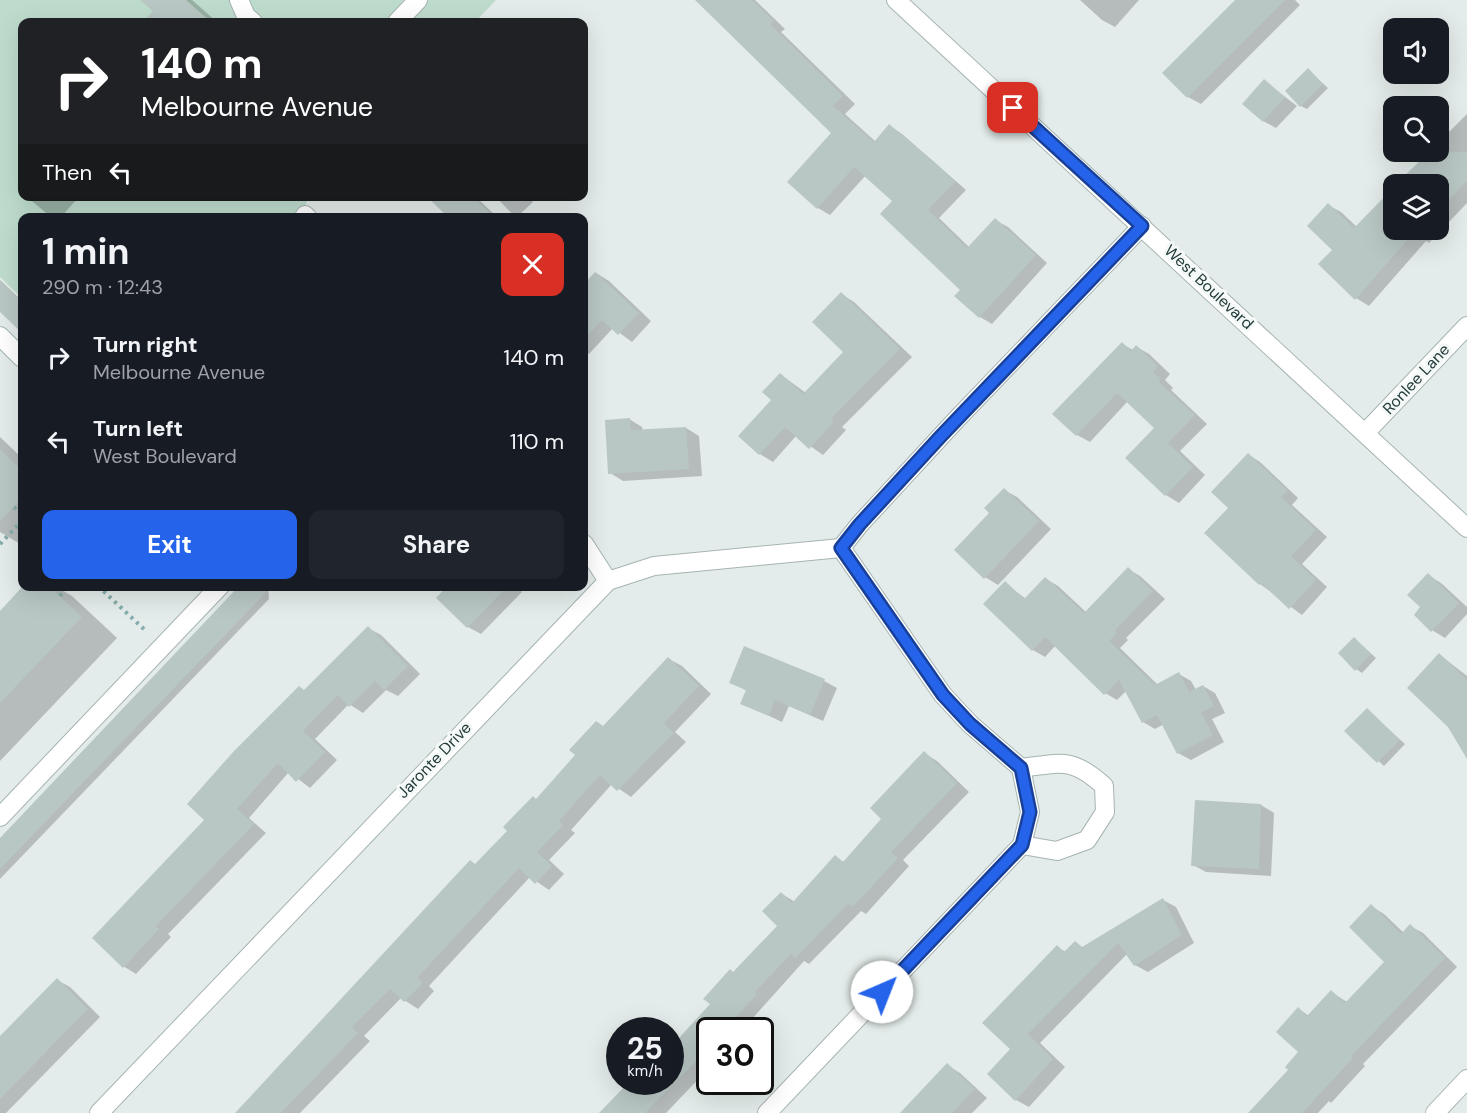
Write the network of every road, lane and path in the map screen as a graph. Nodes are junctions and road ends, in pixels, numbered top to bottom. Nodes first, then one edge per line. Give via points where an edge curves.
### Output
1 (239, 0) edge
2 (418, 0) edge
3 (896, 0) edge
4 (248, 18) edge
5 (401, 18) edge
6 (1142, 226) junction
7 (1467, 326) edge
8 (0, 336) edge
9 (18, 354) edge
10 (1366, 432) junction
11 (14, 507) dead end
12 (18, 511) edge
13 (18, 525) edge
14 (1467, 528) edge
15 (0, 544) edge
16 (841, 548) junction
17 (588, 550) edge
18 (608, 581) junction
19 (64, 591) edge
20 (103, 591) edge
21 (215, 591) edge
22 (60, 596) dead end
23 (162, 647) junction
24 (1021, 768) junction
25 (0, 816) edge
26 (1022, 845) junction
27 (1467, 1078) edge
28 (99, 1113) edge
29 (766, 1113) edge
30 (1435, 1113) edge

1 - 4 street
2 - 5 street
3 - 6 street, West Boulevard
6 - 10 street, West Boulevard
6 - 16 street via 939,438
7 - 10 street, Ronlee Lane
8 - 9 street
10 - 14 street, West Boulevard
11 - 12 path
13 - 15 path
16 - 18 street, Jaronte Drive via 654,566
16 - 24 street via 943,695
17 - 18 street
18 - 28 street, Jaronte Drive
19 - 22 path
20 - 23 path
21 - 23 street
23 - 25 street
24 - 26 street via 1030,812
24 - 26 street via 1060,763 1084,768 1104,786 1105,812 1088,840 1057,851
26 - 29 street
27 - 30 street

